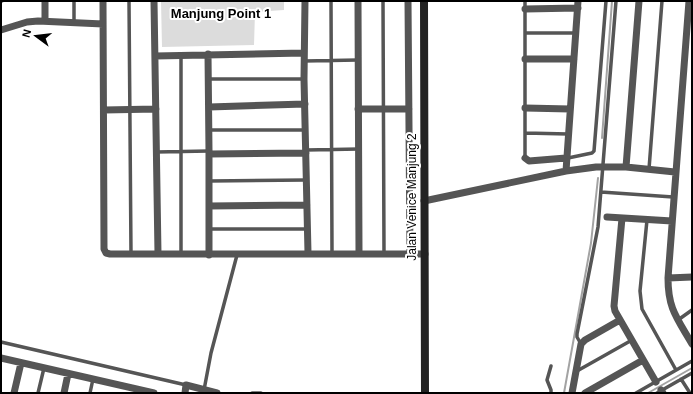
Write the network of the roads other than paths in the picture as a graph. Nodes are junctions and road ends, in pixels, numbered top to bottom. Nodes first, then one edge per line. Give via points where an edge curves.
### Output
1 (45, 1) edge
2 (74, 1) edge
3 (103, 1) edge
4 (129, 1) edge
5 (154, 1) edge
6 (305, 1) edge
7 (331, 1) edge
8 (358, 1) edge
9 (383, 1) edge
10 (408, 1) edge
11 (424, 1) edge
12 (525, 1) edge
13 (606, 1) edge
14 (616, 1) edge
15 (639, 1) edge
16 (662, 1) edge
17 (689, 1) edge
18 (578, 5) edge
19 (525, 9) junction
20 (690, 19) edge
21 (45, 22) junction
22 (74, 23) junction
23 (103, 24) junction
24 (1, 30) edge
25 (525, 33) junction
26 (576, 33) junction
27 (304, 53) junction
28 (208, 54) junction
29 (180, 55) junction
30 (155, 56) junction
31 (525, 59) junction
32 (574, 59) junction
33 (332, 60) junction
34 (358, 60) junction
35 (304, 61) junction
36 (208, 79) junction
37 (304, 79) junction
38 (305, 104) junction
39 (209, 107) junction
40 (525, 108) junction
41 (570, 108) junction
42 (131, 109) junction
43 (156, 109) junction
44 (358, 109) junction
45 (384, 109) junction
46 (409, 109) junction
47 (104, 110) junction
48 (209, 130) junction
49 (305, 130) junction
50 (525, 133) junction
51 (568, 134) junction
52 (359, 149) junction
53 (332, 150) junction
54 (156, 152) junction
55 (182, 152) junction
56 (306, 152) junction
57 (210, 153) junction
58 (525, 158) joint
59 (566, 158) junction
60 (603, 167) junction
61 (626, 167) junction
62 (649, 169) junction
63 (566, 171) junction
64 (675, 172) junction
65 (306, 180) junction
66 (209, 181) junction
67 (601, 192) junction
68 (673, 197) junction
69 (424, 201) junction
70 (307, 205) junction
71 (209, 206) junction
72 (607, 217) dead end
73 (622, 218) junction
74 (647, 220) junction
75 (672, 221) junction
76 (209, 229) junction
77 (307, 229) junction
78 (308, 253) junction
79 (332, 253) junction
80 (359, 253) junction
81 (131, 254) junction
82 (158, 254) junction
83 (182, 254) junction
84 (384, 254) junction
85 (410, 254) junction
86 (425, 254) junction
87 (209, 255) junction
88 (238, 255) junction
89 (692, 277) edge
90 (668, 278) junction
91 (692, 310) edge
92 (620, 320) junction
93 (678, 320) junction
94 (691, 339) edge
95 (632, 340) junction
96 (1, 342) edge
97 (581, 344) junction
98 (1, 358) edge
99 (643, 360) junction
100 (692, 361) edge
101 (21, 363) junction
102 (551, 366) dead end
103 (44, 368) junction
104 (676, 370) junction
105 (576, 372) junction
106 (692, 373) edge
107 (68, 374) junction
108 (93, 379) junction
109 (681, 379) junction
110 (656, 382) junction
111 (117, 385) junction
112 (186, 385) junction
113 (204, 390) junction
114 (142, 392) edge
115 (660, 392) edge
116 (14, 393) edge
117 (38, 393) edge
118 (64, 393) edge
119 (90, 393) edge
120 (116, 393) edge
121 (154, 393) edge
122 (184, 393) edge
123 (218, 393) edge
124 (252, 393) edge
125 (261, 393) edge
126 (425, 393) edge
127 (551, 393) edge
128 (572, 393) edge
129 (585, 393) edge
130 (636, 393) edge
131 (690, 393) edge

1 - 21 street
2 - 22 lane
3 - 23 street
4 - 42 lane
5 - 30 street
6 - 27 street
7 - 33 lane
8 - 34 street
9 - 45 lane
10 - 46 street
11 - 69 street, Jalan Venice Manjung 2
12 - 19 lane
13 - 59 lane via 594,151 592,154
14 - 60 lane
15 - 61 street
16 - 62 lane
17 - 20 street
18 - 19 street
18 - 26 street
19 - 25 lane
20 - 64 street
21 - 22 street
21 - 24 street via 27,22
22 - 23 street
23 - 47 street
25 - 26 lane
25 - 31 lane
26 - 32 street
27 - 28 street
27 - 35 street
28 - 29 street
28 - 36 street
29 - 30 street
29 - 55 lane
30 - 43 street
31 - 32 street
31 - 40 lane
32 - 41 street
33 - 34 lane
33 - 35 lane
33 - 53 lane
34 - 44 street
35 - 37 street
36 - 37 lane
36 - 39 street
37 - 38 street
38 - 39 street
38 - 49 street
39 - 48 street
40 - 41 street
40 - 50 lane
41 - 51 street
42 - 43 street
42 - 47 street
42 - 81 lane
43 - 54 street
44 - 45 street
44 - 52 street
45 - 46 street
45 - 84 lane
46 - 85 street
47 - 81 street via 104,249 110,254
48 - 49 lane
48 - 57 street
49 - 56 street
50 - 51 lane
50 - 58 lane
51 - 59 street
52 - 53 lane
52 - 80 street
53 - 56 lane
53 - 79 lane
54 - 55 lane
54 - 82 street
55 - 57 lane
55 - 83 lane
56 - 57 street
56 - 65 street
57 - 66 street
58 - 59 street via 529,161
59 - 63 street
60 - 61 street
60 - 63 street
60 - 67 lane
61 - 62 street
62 - 64 street
63 - 69 street
64 - 68 street
65 - 66 lane
65 - 70 street
66 - 71 street
67 - 68 lane
67 - 97 lane via 598,227 577,334
68 - 75 street
69 - 86 street, Jalan Venice Manjung 2
70 - 71 street
70 - 77 street
71 - 76 street
72 - 73 street
73 - 74 street
73 - 92 street via 614,301 615,311
74 - 75 street
74 - 104 lane via 640,304
75 - 90 street
76 - 77 lane
76 - 87 street
77 - 78 street
78 - 79 street
78 - 88 street
79 - 80 street
80 - 84 street
81 - 82 street
82 - 83 street
83 - 87 street
84 - 85 street
85 - 86 street
86 - 126 street, Jalan Venice Manjung 2
87 - 88 street
88 - 113 lane via 211,353
89 - 90 street
90 - 93 street via 672,311
91 - 93 lane
92 - 95 street
92 - 97 street
93 - 94 street
95 - 99 street
95 - 105 lane
96 - 112 lane
97 - 105 street
98 - 101 street
99 - 110 street
99 - 129 street
100 - 104 lane
101 - 103 street
101 - 116 street
102 - 127 lane via 547,380
103 - 107 street
103 - 117 lane
104 - 110 lane
105 - 128 street
106 - 109 lane
107 - 108 street
107 - 118 street
108 - 111 street
108 - 119 lane
109 - 115 lane
109 - 131 lane
110 - 130 lane
111 - 114 street
111 - 120 street
112 - 113 street
112 - 122 street
113 - 123 street
114 - 121 street
124 - 125 lane

